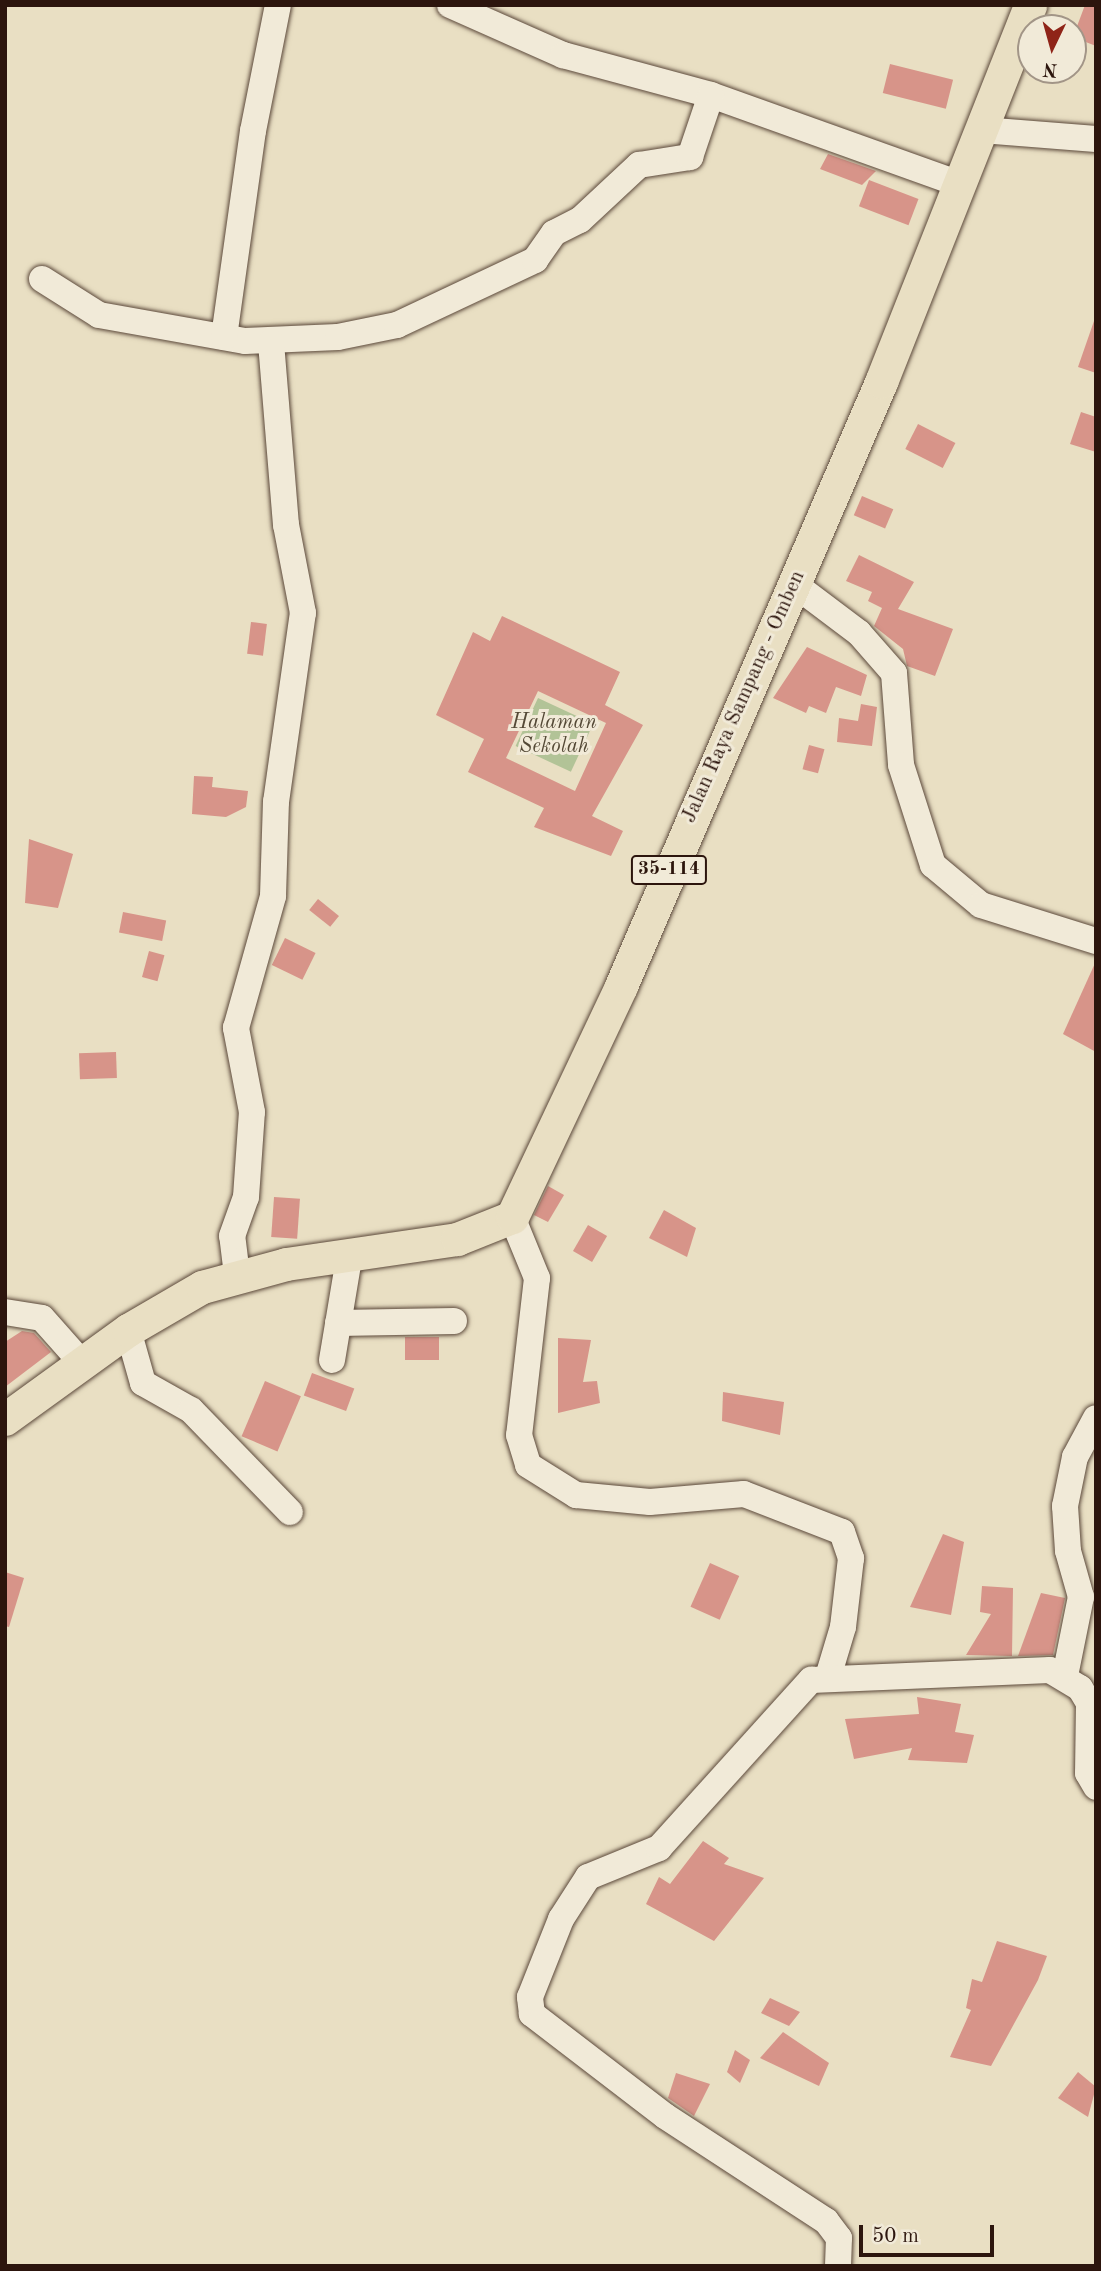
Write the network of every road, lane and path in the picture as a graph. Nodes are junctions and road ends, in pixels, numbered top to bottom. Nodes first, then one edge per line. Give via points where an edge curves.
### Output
1 (278, 5) edge
2 (450, 5) edge
3 (1030, 5) edge
4 (711, 94) junction
5 (982, 130) junction
6 (1096, 139) edge
7 (959, 184) junction
8 (41, 279) dead end
9 (224, 337) junction
10 (271, 342) junction
11 (794, 584) junction
12 (1096, 941) edge
13 (512, 1217) junction
14 (349, 1258) junction
15 (237, 1275) junction
16 (5, 1312) edge
17 (454, 1321) dead end
18 (338, 1324) junction
19 (128, 1331) junction
20 (332, 1360) dead end
21 (82, 1363) junction
22 (1096, 1418) edge
23 (5, 1419) edge
24 (290, 1512) dead end
25 (1065, 1676) junction
26 (828, 1677) junction
27 (1096, 1787) edge
28 (838, 2266) edge

1 - 9 street via 253,131
2 - 4 street via 563,55
3 - 5 main road, Jalan Raya Sampang - Omben / 35-114
4 - 7 street
4 - 10 street via 690,157 639,165 580,219 551,236 535,260 397,325
5 - 6 street
5 - 7 main road, Jalan Raya Sampang - Omben / 35-114
7 - 11 main road, Jalan Raya Sampang - Omben / 35-114
8 - 9 street via 68,301 99,315
9 - 10 street
10 - 15 street via 286,525 303,612 276,802 273,896 236,1028 252,1112 246,1197 232,1236
11 - 12 street via 859,634 894,673 901,765 933,865 981,905
11 - 13 main road, Jalan Raya Sampang - Omben / 35-114 via 621,986
13 - 14 main road via 457,1239
13 - 26 street via 537,1278 519,1435 528,1465 556,1487 585,1497 650,1502 744,1494 842,1532 851,1558 843,1627
14 - 15 main road
14 - 18 street
15 - 19 main road via 172,1301
16 - 21 street via 41,1318
17 - 18 street
18 - 20 street
19 - 21 main road
19 - 24 street via 143,1383 191,1410
21 - 23 main road
22 - 25 street via 1075,1457 1065,1506 1068,1551 1081,1597
25 - 26 street via 1026,1666
25 - 27 street via 1089,1703 1088,1773
26 - 28 street via 803,1685 659,1848 581,1883 529,2004 542,2024 665,2116 826,2221 839,2238

